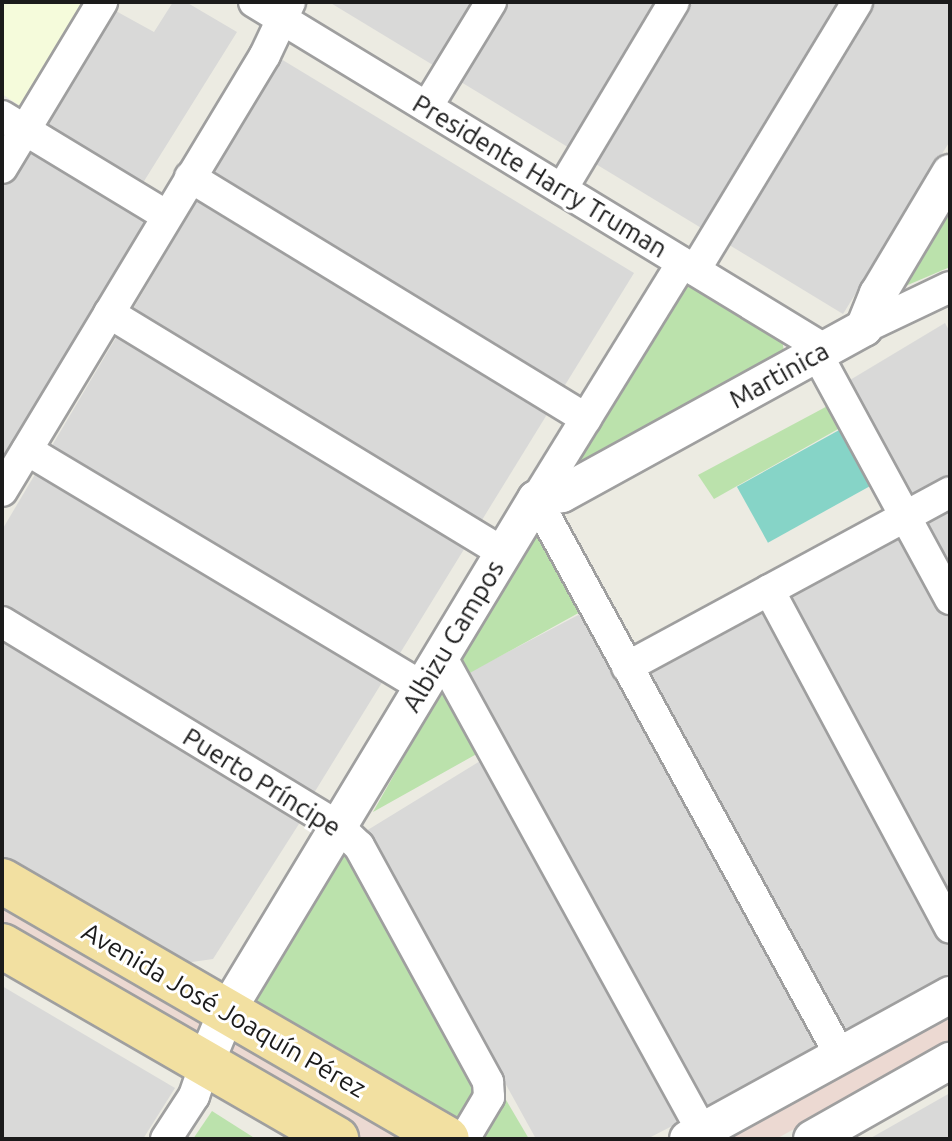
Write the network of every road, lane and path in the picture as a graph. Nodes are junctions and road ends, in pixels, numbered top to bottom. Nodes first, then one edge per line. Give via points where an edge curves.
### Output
1 (102, 2) edge
2 (254, 2) edge
3 (491, 2) edge
4 (674, 2) edge
5 (857, 2) edge
6 (286, 10) edge
7 (427, 107) junction
8 (14, 123) edge
9 (2, 168) edge
10 (950, 173) edge
11 (190, 177) junction
12 (562, 189) junction
13 (167, 216) junction
14 (689, 266) junction
15 (950, 287) edge
16 (109, 313) junction
17 (864, 328) junction
18 (822, 352) junction
19 (586, 419) junction
20 (27, 450) junction
21 (2, 491) edge
22 (950, 492) edge
23 (536, 499) junction
24 (905, 516) junction
25 (504, 553) junction
26 (769, 590) junction
27 (950, 599) edge
28 (2, 622) edge
29 (441, 656) junction
30 (627, 667) junction
31 (423, 687) junction
32 (338, 826) junction
33 (2, 881) edge
34 (950, 928) edge
35 (2, 946) edge
36 (950, 995) edge
37 (227, 1011) junction
38 (840, 1055) junction
39 (950, 1061) edge
40 (205, 1064) junction
41 (695, 1135) edge
42 (166, 1139) edge
43 (336, 1139) edge
44 (447, 1139) edge
45 (464, 1139) edge
46 (812, 1139) edge

1 - 8 street
2 - 6 street, Presidente Harry Truman
3 - 7 street
4 - 12 street
5 - 14 street, Albizu Campos
6 - 7 street, Presidente Harry Truman
6 - 11 street via 265,55
7 - 12 street, Presidente Harry Truman
8 - 9 street
8 - 13 street
10 - 17 street via 878,294
11 - 13 street
11 - 19 street
12 - 14 street, Presidente Harry Truman
13 - 16 street
14 - 18 street, Presidente Harry Truman
14 - 19 street, Albizu Campos
15 - 17 street
16 - 20 street
16 - 25 street
17 - 18 street, Martinica
18 - 23 street, Martinica via 562,494
18 - 24 street
19 - 23 street, Albizu Campos
20 - 21 street
20 - 31 street
22 - 24 street
23 - 25 street, Albizu Campos
23 - 30 street
24 - 26 street
24 - 27 street
25 - 29 street, Albizu Campos
26 - 30 street
26 - 34 street
28 - 32 street, Puerto Príncipe
29 - 31 street, Albizu Campos
29 - 41 street
30 - 38 street
31 - 32 street, Albizu Campos
32 - 37 street, Albizu Campos
32 - 45 street, Puerto Príncipe via 375,869 488,1082 489,1097
33 - 37 main road, Avenida José Joaquín Pérez
35 - 40 main road
36 - 38 street
37 - 40 street, Albizu Campos
37 - 44 main road, Avenida José Joaquín Pérez
38 - 41 street
39 - 46 street
40 - 42 street via 194,1096
40 - 43 main road

